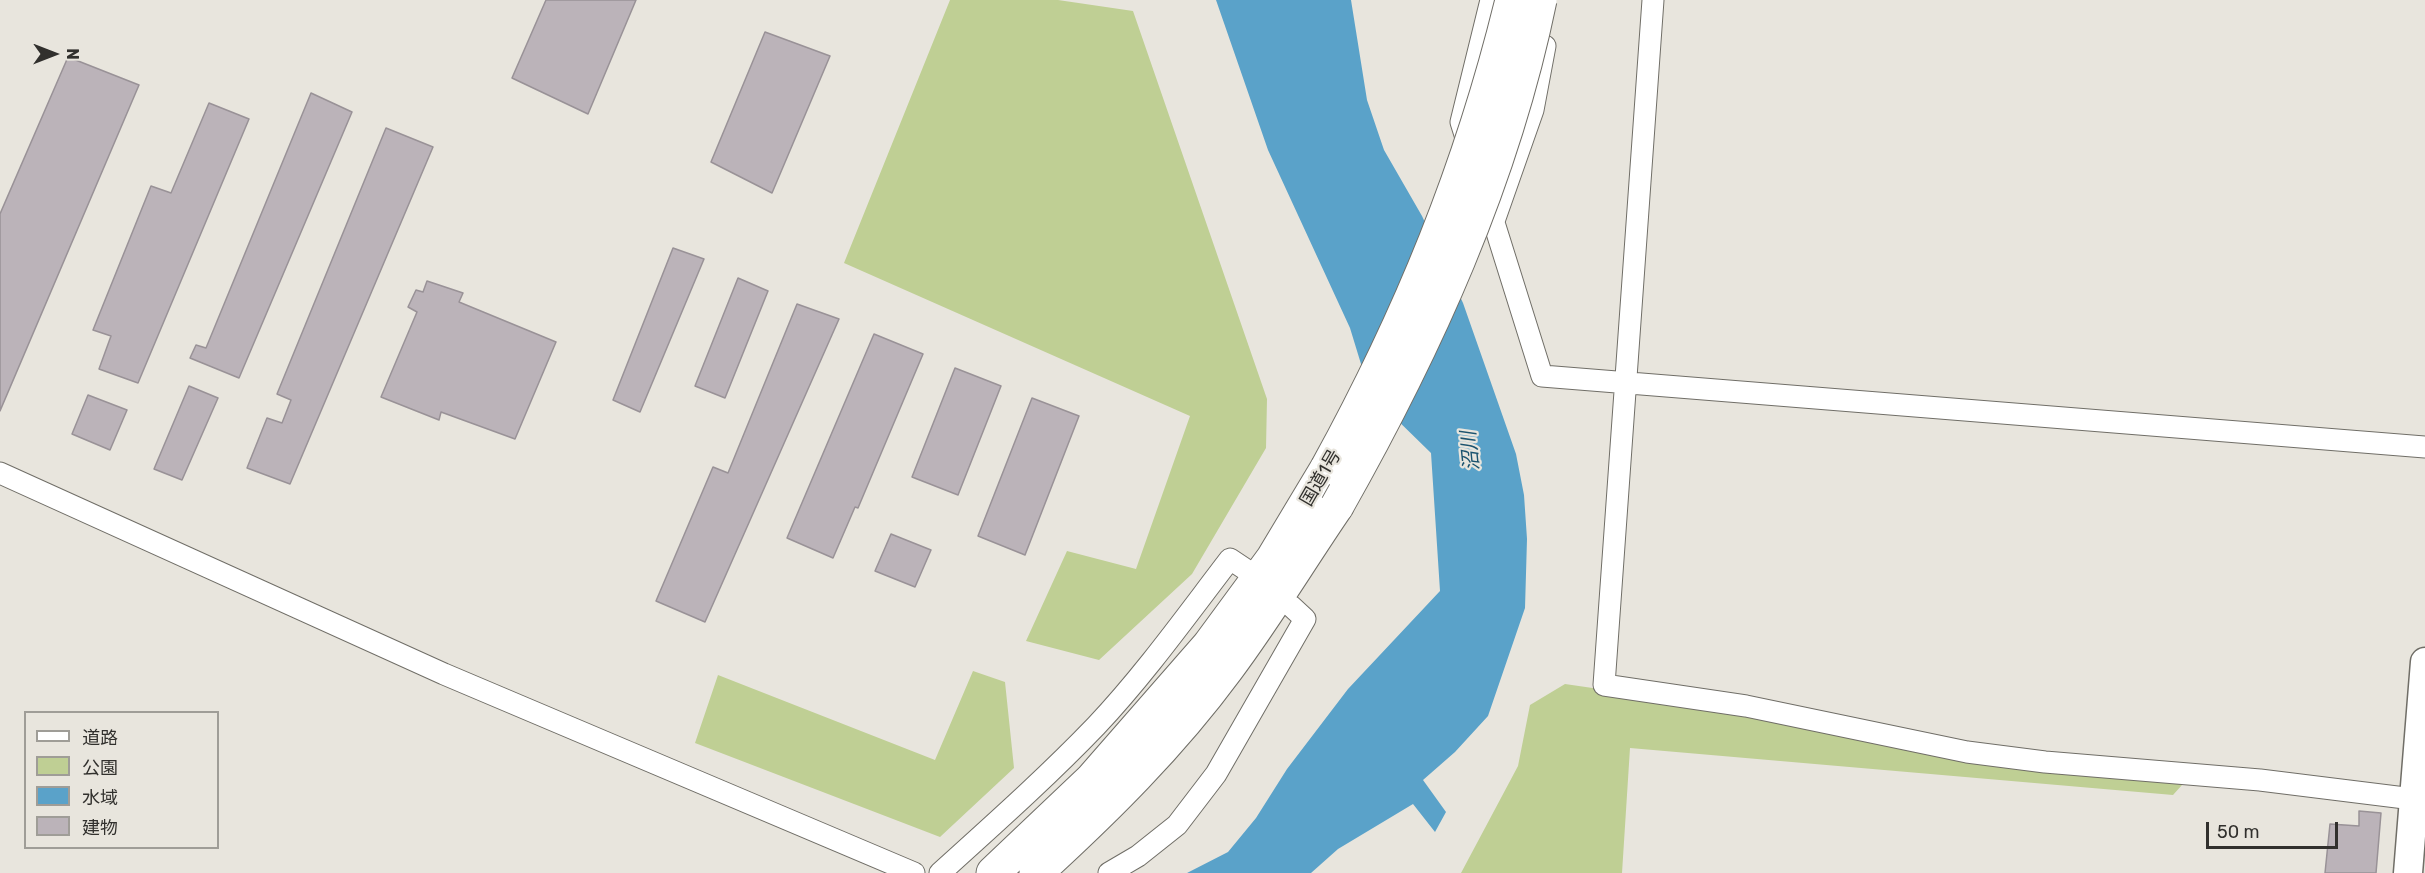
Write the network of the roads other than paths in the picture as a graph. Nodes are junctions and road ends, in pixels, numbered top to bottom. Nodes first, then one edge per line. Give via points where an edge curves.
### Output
1 (1491, 0) edge
2 (1512, 0) edge
3 (1540, 0) edge
4 (1554, 0) edge
5 (1653, 0) edge
6 (1494, 221) junction
7 (1625, 381) junction
8 (2425, 447) edge
9 (0, 473) edge
10 (1248, 571) dead end
11 (1291, 606) dead end
12 (2425, 662) edge
13 (2413, 799) junction
14 (914, 873) edge
15 (939, 873) edge
16 (993, 873) edge
17 (1036, 873) edge
18 (1109, 873) edge
19 (2408, 873) edge

1 - 6 street via 1461,122
2 - 16 highway, 国道1号, bridge via 1475,135 1400,328 1327,468 1274,558 1209,645 1090,780
3 - 17 highway, 国道1号, bridge via 1533,35 1472,232 1424,343 1337,506 1227,669 1171,738 1111,804
4 - 6 street via 1533,110
5 - 7 street
6 - 7 street via 1542,376
7 - 8 street
7 - 13 street via 1604,685 1746,706 1967,752
9 - 14 street via 444,674
10 - 15 street via 1230,558 1155,657 1097,725
11 - 18 street via 1305,619 1216,774 1177,825
12 - 13 street
13 - 19 street

